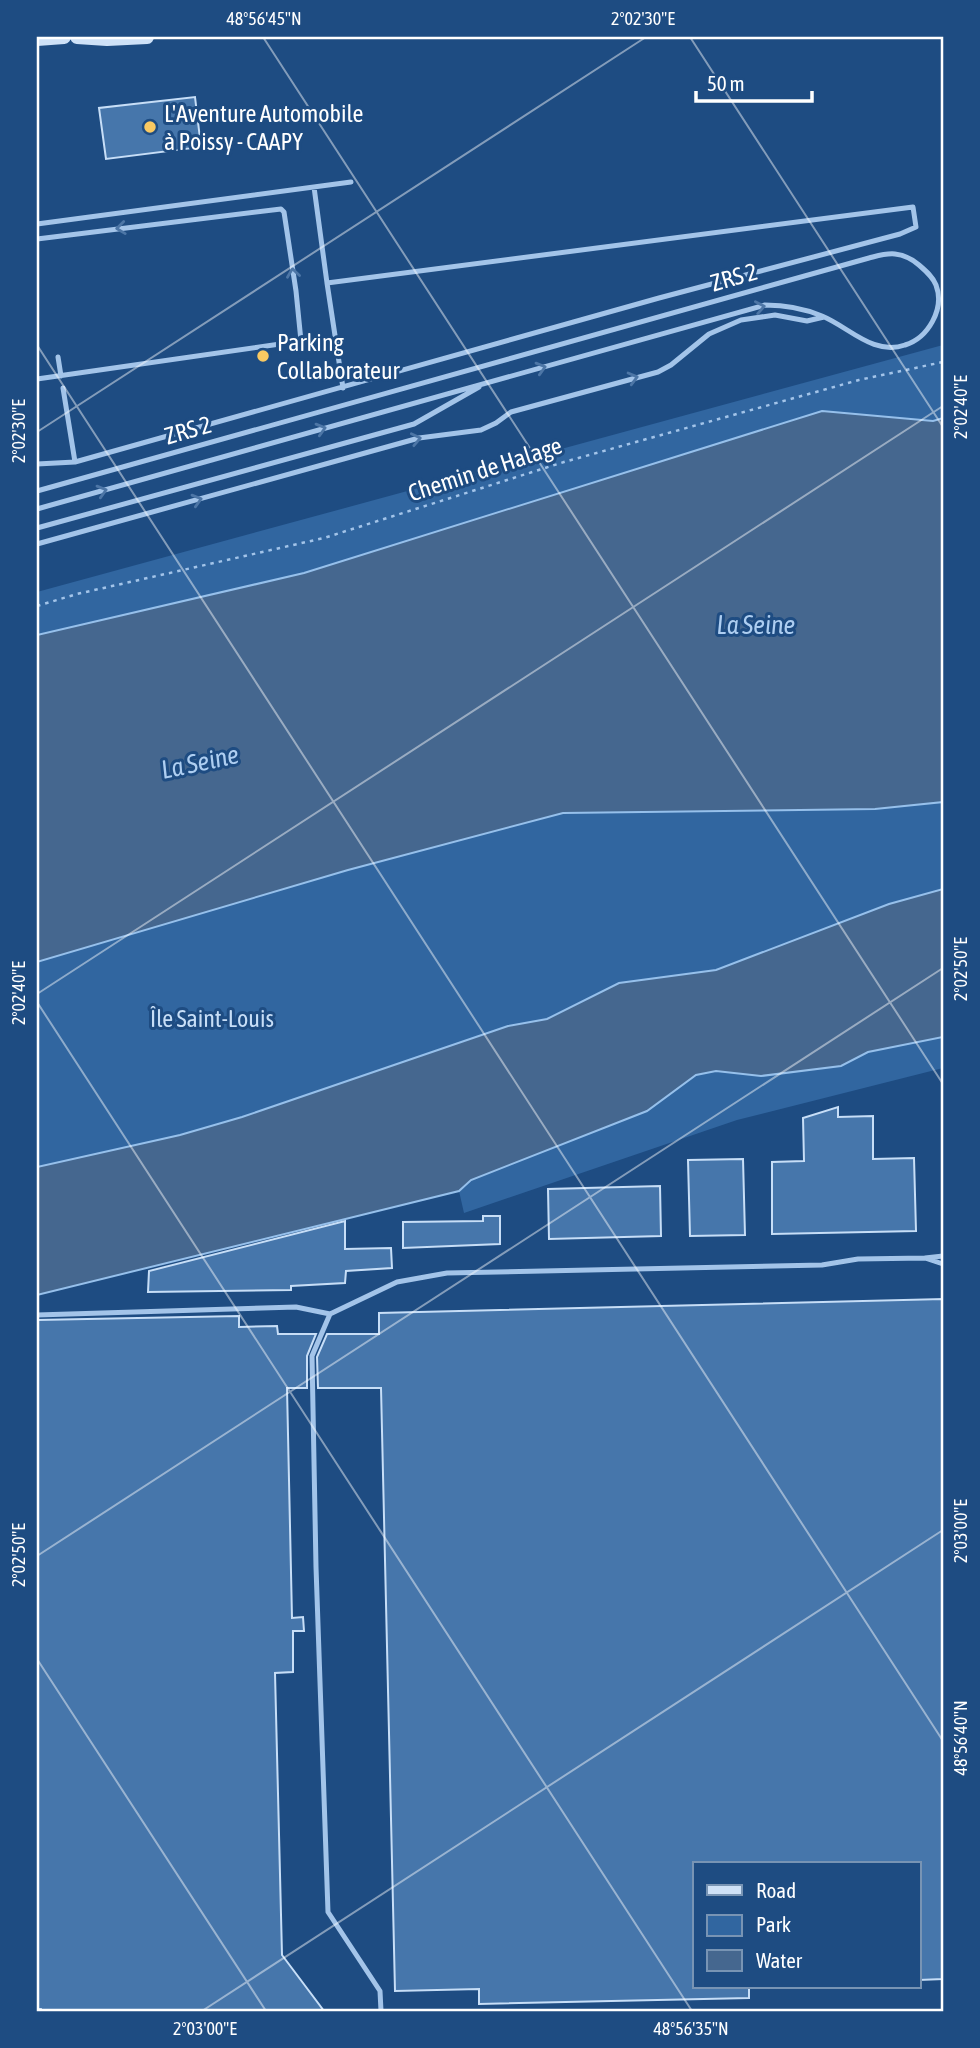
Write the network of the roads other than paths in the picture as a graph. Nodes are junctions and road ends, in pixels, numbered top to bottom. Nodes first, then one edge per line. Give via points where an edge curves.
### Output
1 (64, 37) edge
2 (77, 37) edge
3 (147, 37) edge
4 (37, 39) edge
5 (351, 182) dead end
6 (314, 187) junction
7 (37, 224) edge
8 (37, 239) edge
9 (327, 283) junction
10 (825, 317) junction
11 (58, 357) dead end
12 (61, 376) junction
13 (37, 379) edge
14 (487, 383) junction
15 (63, 388) dead end
16 (343, 388) junction
17 (75, 463) junction
18 (37, 464) edge
19 (37, 491) edge
20 (37, 509) edge
21 (37, 528) edge
22 (37, 544) edge
23 (943, 1256) edge
24 (925, 1258) junction
25 (943, 1265) edge
26 (330, 1314) junction
27 (37, 1315) edge
28 (381, 2011) edge

1 - 4 main road
2 - 3 main road
5 - 6 lane
6 - 7 lane
6 - 9 lane
12 -> 8 lane via 301,341 284,212
9 - 16 lane
9 - 16 lane via 913,207 916,228 900,234
14 -> 10 lane, ZRS 2 via 765,305 800,308
10 - 19 lane, ZRS 2 via 884,348 904,346 932,325 939,296 929,274 909,257 885,254
22 -> 10 lane via 419,438 481,430 511,412 658,372 709,334 741,320 775,315 807,321
11 - 12 lane
12 - 13 lane
20 -> 14 lane, ZRS 2
14 - 21 lane, ZRS 2 via 414,424
15 - 17 lane
16 - 17 lane
17 - 18 lane
23 - 24 lane
24 - 25 lane
24 - 26 lane via 858,1259 822,1265 447,1273 397,1282
26 - 27 lane via 296,1307
26 - 28 lane via 312,1356 328,1912 380,1991

